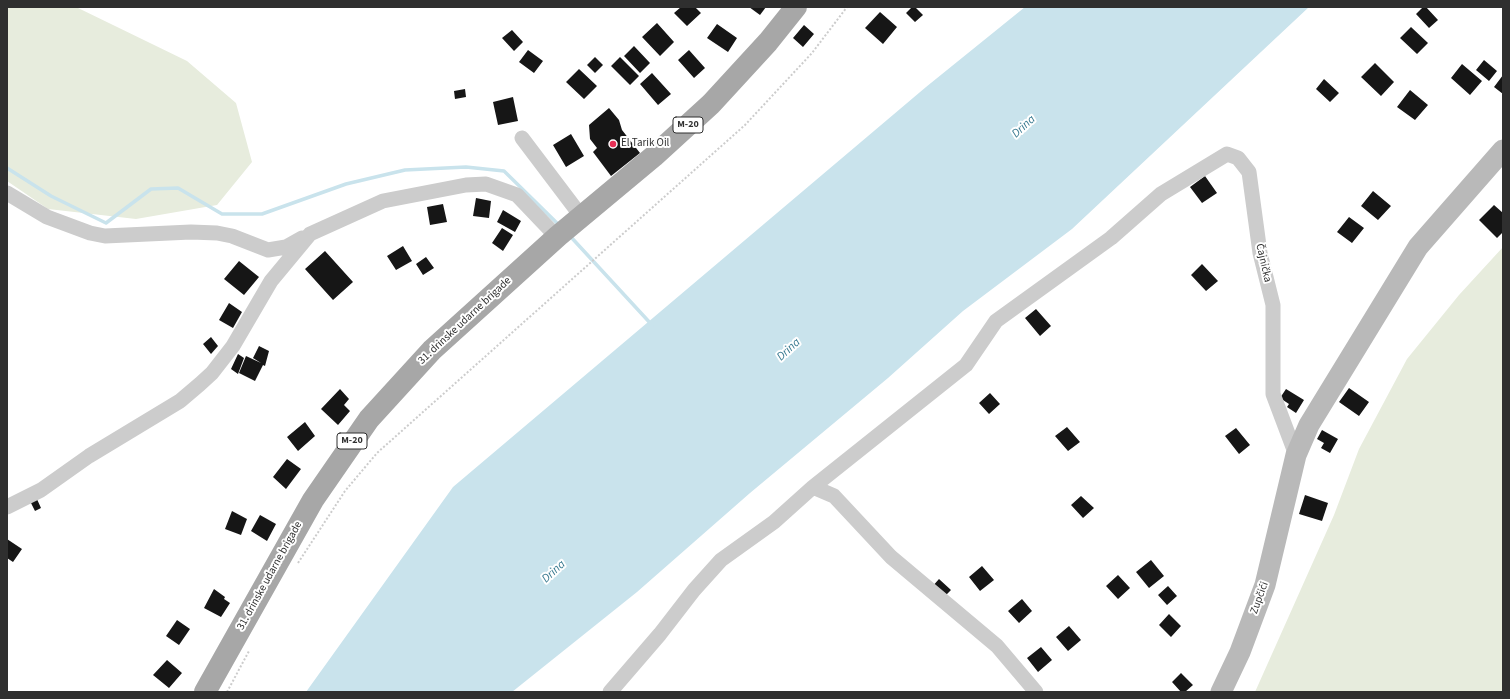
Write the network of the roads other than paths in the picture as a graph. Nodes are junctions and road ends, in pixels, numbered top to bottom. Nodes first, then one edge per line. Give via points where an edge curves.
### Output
1 (791, 9) edge
2 (522, 138) dead end
3 (1503, 150) edge
4 (7, 193) edge
5 (565, 229) junction
6 (310, 234) junction
7 (1296, 455) junction
8 (813, 487) junction
9 (7, 507) edge
10 (205, 692) edge
11 (610, 692) edge
12 (1036, 692) edge
13 (1221, 692) edge

1 - 5 main road, 31. drinske udarne brigade / M-20 via 768,42 711,104 654,156
2 - 5 street
3 - 7 main road via 1418,246 1309,425
4 - 6 street via 47,217 105,236 217,233 268,250 286,246
5 - 6 street via 517,195 486,184 466,185 383,202
5 - 10 main road, 31. drinske udarne brigade / M-20 via 432,350 369,419 313,500
6 - 9 street via 271,281 233,346 212,374 180,401 89,456 41,490
7 - 8 street, Čajnička via 1273,394 1273,305 1260,253 1249,172 1238,158 1227,154 1161,194 1111,238 996,321 966,365
7 - 13 main road, Zupčići via 1265,585 1240,652
8 - 11 street via 774,522 721,560
8 - 12 street via 834,496 891,557 997,646

